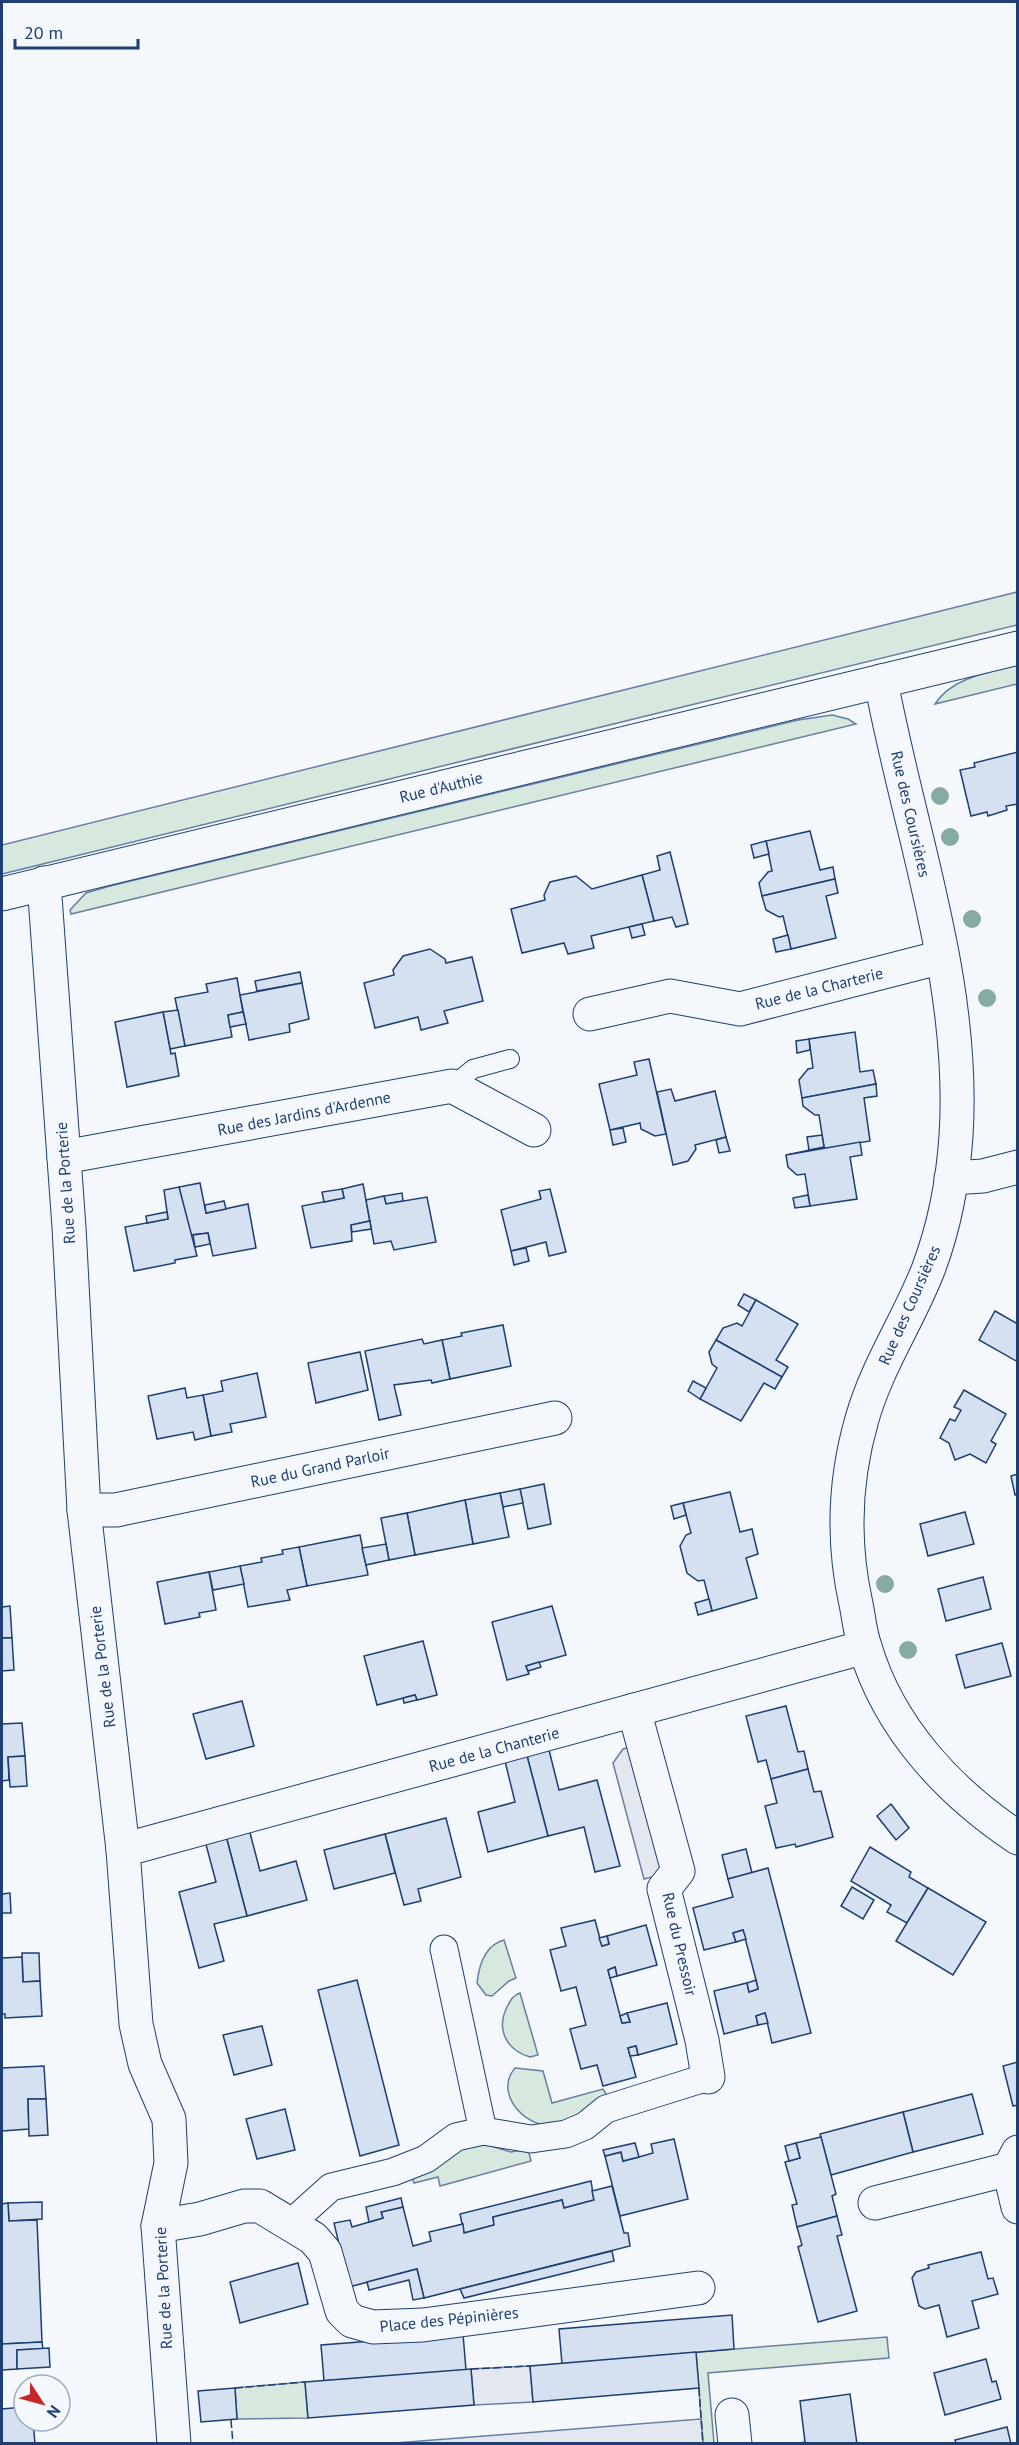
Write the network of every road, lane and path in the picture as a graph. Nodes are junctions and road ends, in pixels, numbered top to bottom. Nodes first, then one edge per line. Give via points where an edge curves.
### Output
1 (1017, 648) edge
2 (881, 681) junction
3 (44, 883) junction
4 (2, 894) edge
5 (942, 957) junction
6 (590, 1014) dead end
7 (510, 1059) dead end
8 (452, 1086) junction
9 (534, 1130) dead end
10 (64, 1157) junction
11 (1017, 1167) edge
12 (951, 1178) junction
13 (555, 1418) dead end
14 (84, 1510) junction
15 (865, 1647) junction
16 (634, 1710) junction
17 (1017, 1838) edge
18 (123, 1850) junction
19 (444, 1949) dead end
20 (708, 2078) joint
21 (483, 2131) junction
22 (1013, 2160) edge
23 (875, 2203) dead end
24 (1017, 2206) edge
25 (291, 2223) junction
26 (158, 2226) junction
27 (698, 2288) dead end
28 (174, 2444) edge

1 - 2 street, Rue d'Authie
2 - 3 street, Rue d'Authie
2 - 5 street, Rue des Coursières
3 - 4 street, Rue d'Authie
3 - 10 street, Rue de la Porterie
5 - 6 street, Rue de la Charterie via 740,1009 670,996
5 - 12 street, Rue des Coursières via 955,1067 956,1135
7 - 8 lane via 473,1069
8 - 9 street
8 - 10 street, Rue des Jardins d'Ardenne
10 - 14 street, Rue de la Porterie
11 - 12 street via 983,1176
12 - 15 street, Rue des Coursières via 944,1221 927,1271 876,1379 852,1458 845,1537
13 - 14 street, Rue du Grand Parloir via 116,1510
14 - 18 street, Rue de la Porterie
15 - 16 street, Rue de la Chanterie
15 - 17 street, Rue des Coursières via 897,1719 917,1747 965,1800
16 - 18 street, Rue de la Chanterie
16 - 20 street, Rue du Pressoir via 678,1871 664,1889
18 - 26 street, Rue de la Porterie via 136,2024 145,2064 169,2119 171,2163
19 - 21 street
20 - 21 street via 606,2109 585,2126 566,2134 531,2139
21 - 25 street via 456,2137 426,2159 393,2172 330,2187
22 - 23 street
22 - 24 street
25 - 26 street, Place des Pépinières via 260,2206 244,2206
25 - 27 street, Place des Pépinières via 326,2252 342,2311 352,2321 373,2327 423,2325
26 - 28 street, Rue de la Porterie

